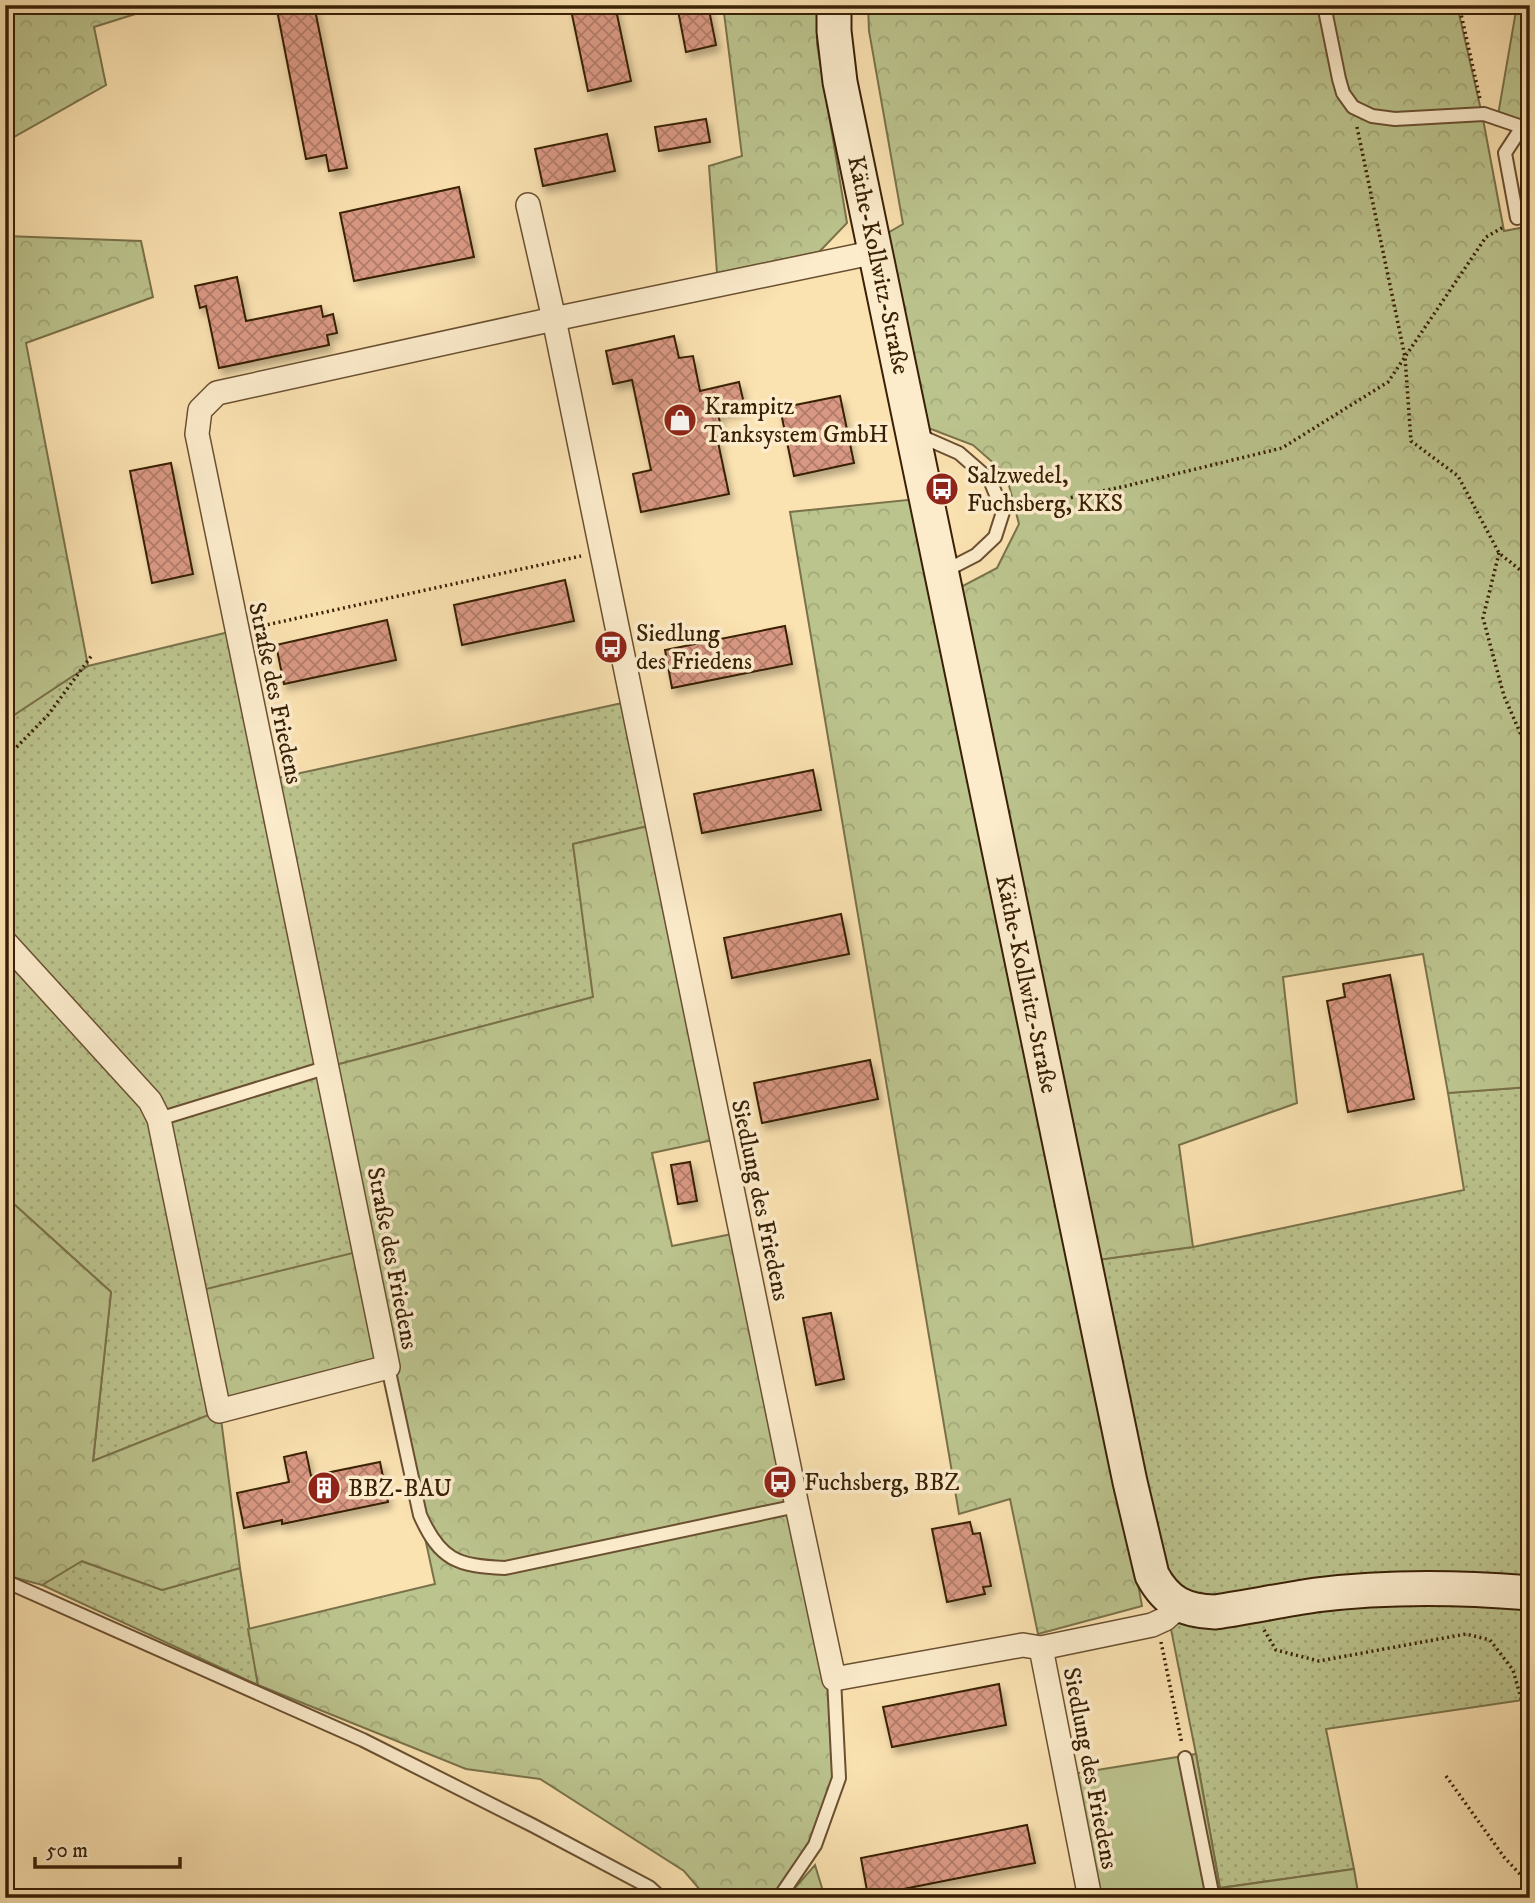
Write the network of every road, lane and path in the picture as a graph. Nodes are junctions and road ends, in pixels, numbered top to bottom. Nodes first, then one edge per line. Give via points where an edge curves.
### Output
1 (834, 5) edge
2 (1324, 5) edge
3 (1459, 5) edge
4 (1353, 107) junction
5 (1484, 114) junction
6 (1526, 125) edge
7 (528, 205) dead end
8 (1517, 218) joint
9 (876, 252) junction
10 (554, 319) junction
11 (1405, 357) junction
12 (914, 433) junction
13 (1003, 512) junction
14 (600, 552) junction
15 (1499, 552) junction
16 (943, 572) junction
17 (1530, 578) edge
18 (237, 631) junction
19 (92, 655) dead end
20 (1530, 755) edge
21 (5, 759) edge
22 (5, 942) edge
23 (328, 1067) junction
24 (159, 1119) junction
25 (388, 1367) junction
26 (797, 1506) junction
27 (5, 1581) edge
28 (1530, 1593) edge
29 (1257, 1605) junction
30 (1167, 1613) junction
31 (1041, 1648) junction
32 (834, 1679) junction
33 (1530, 1730) edge
34 (1185, 1758) joint
35 (1446, 1776) dead end
36 (1530, 1885) edge
37 (661, 1898) edge
38 (779, 1898) edge
39 (1090, 1898) edge
40 (1213, 1898) edge

1 - 9 main road, Käthe-Kollwitz-Straße via 840,82
2 - 4 lane via 1339,79
3 - 5 path
4 - 5 lane via 1395,119
4 - 11 path
5 - 6 lane
6 - 8 lane via 1505,153
7 - 10 street, Siedlung des Friedens
8 - 11 path via 1486,237
9 - 10 street
9 - 12 main road, Käthe-Kollwitz-Straße
10 - 14 street, Siedlung des Friedens
10 - 18 street, Straße des Friedens via 216,393 200,410 197,434
11 - 13 path via 1388,382 1282,449
11 - 15 path via 1411,441 1458,476
12 - 13 lane via 959,453 990,480
12 - 16 main road, Käthe-Kollwitz-Straße
13 - 16 lane via 995,537 976,555
14 - 18 path
14 - 26 street, Siedlung des Friedens
15 - 17 path
15 - 20 path via 1483,618 1504,696
16 - 30 main road, Käthe-Kollwitz-Straße via 1129,1482 1152,1575
18 - 23 street, Straße des Friedens
19 - 21 path via 48,715
22 - 24 street, Straße des Friedens via 150,1101
23 - 24 lane
23 - 25 street, Straße des Friedens
24 - 25 street, Straße des Friedens via 219,1411
25 - 26 lane via 420,1515 429,1535 453,1559 477,1567 505,1568
26 - 32 street, Siedlung des Friedens
27 - 37 lane via 363,1740 649,1887
28 - 29 main road via 1412,1588 1316,1595
29 - 30 main road
29 - 33 path via 1261,1625 1276,1650 1319,1661 1466,1634 1490,1640 1514,1670
30 - 31 street, Siedlung des Friedens
30 - 34 path
31 - 32 street, Siedlung des Friedens via 1023,1645
31 - 39 street, Siedlung des Friedens
32 - 38 lane via 839,1778 815,1844
34 - 40 lane
35 - 36 path via 1504,1857

